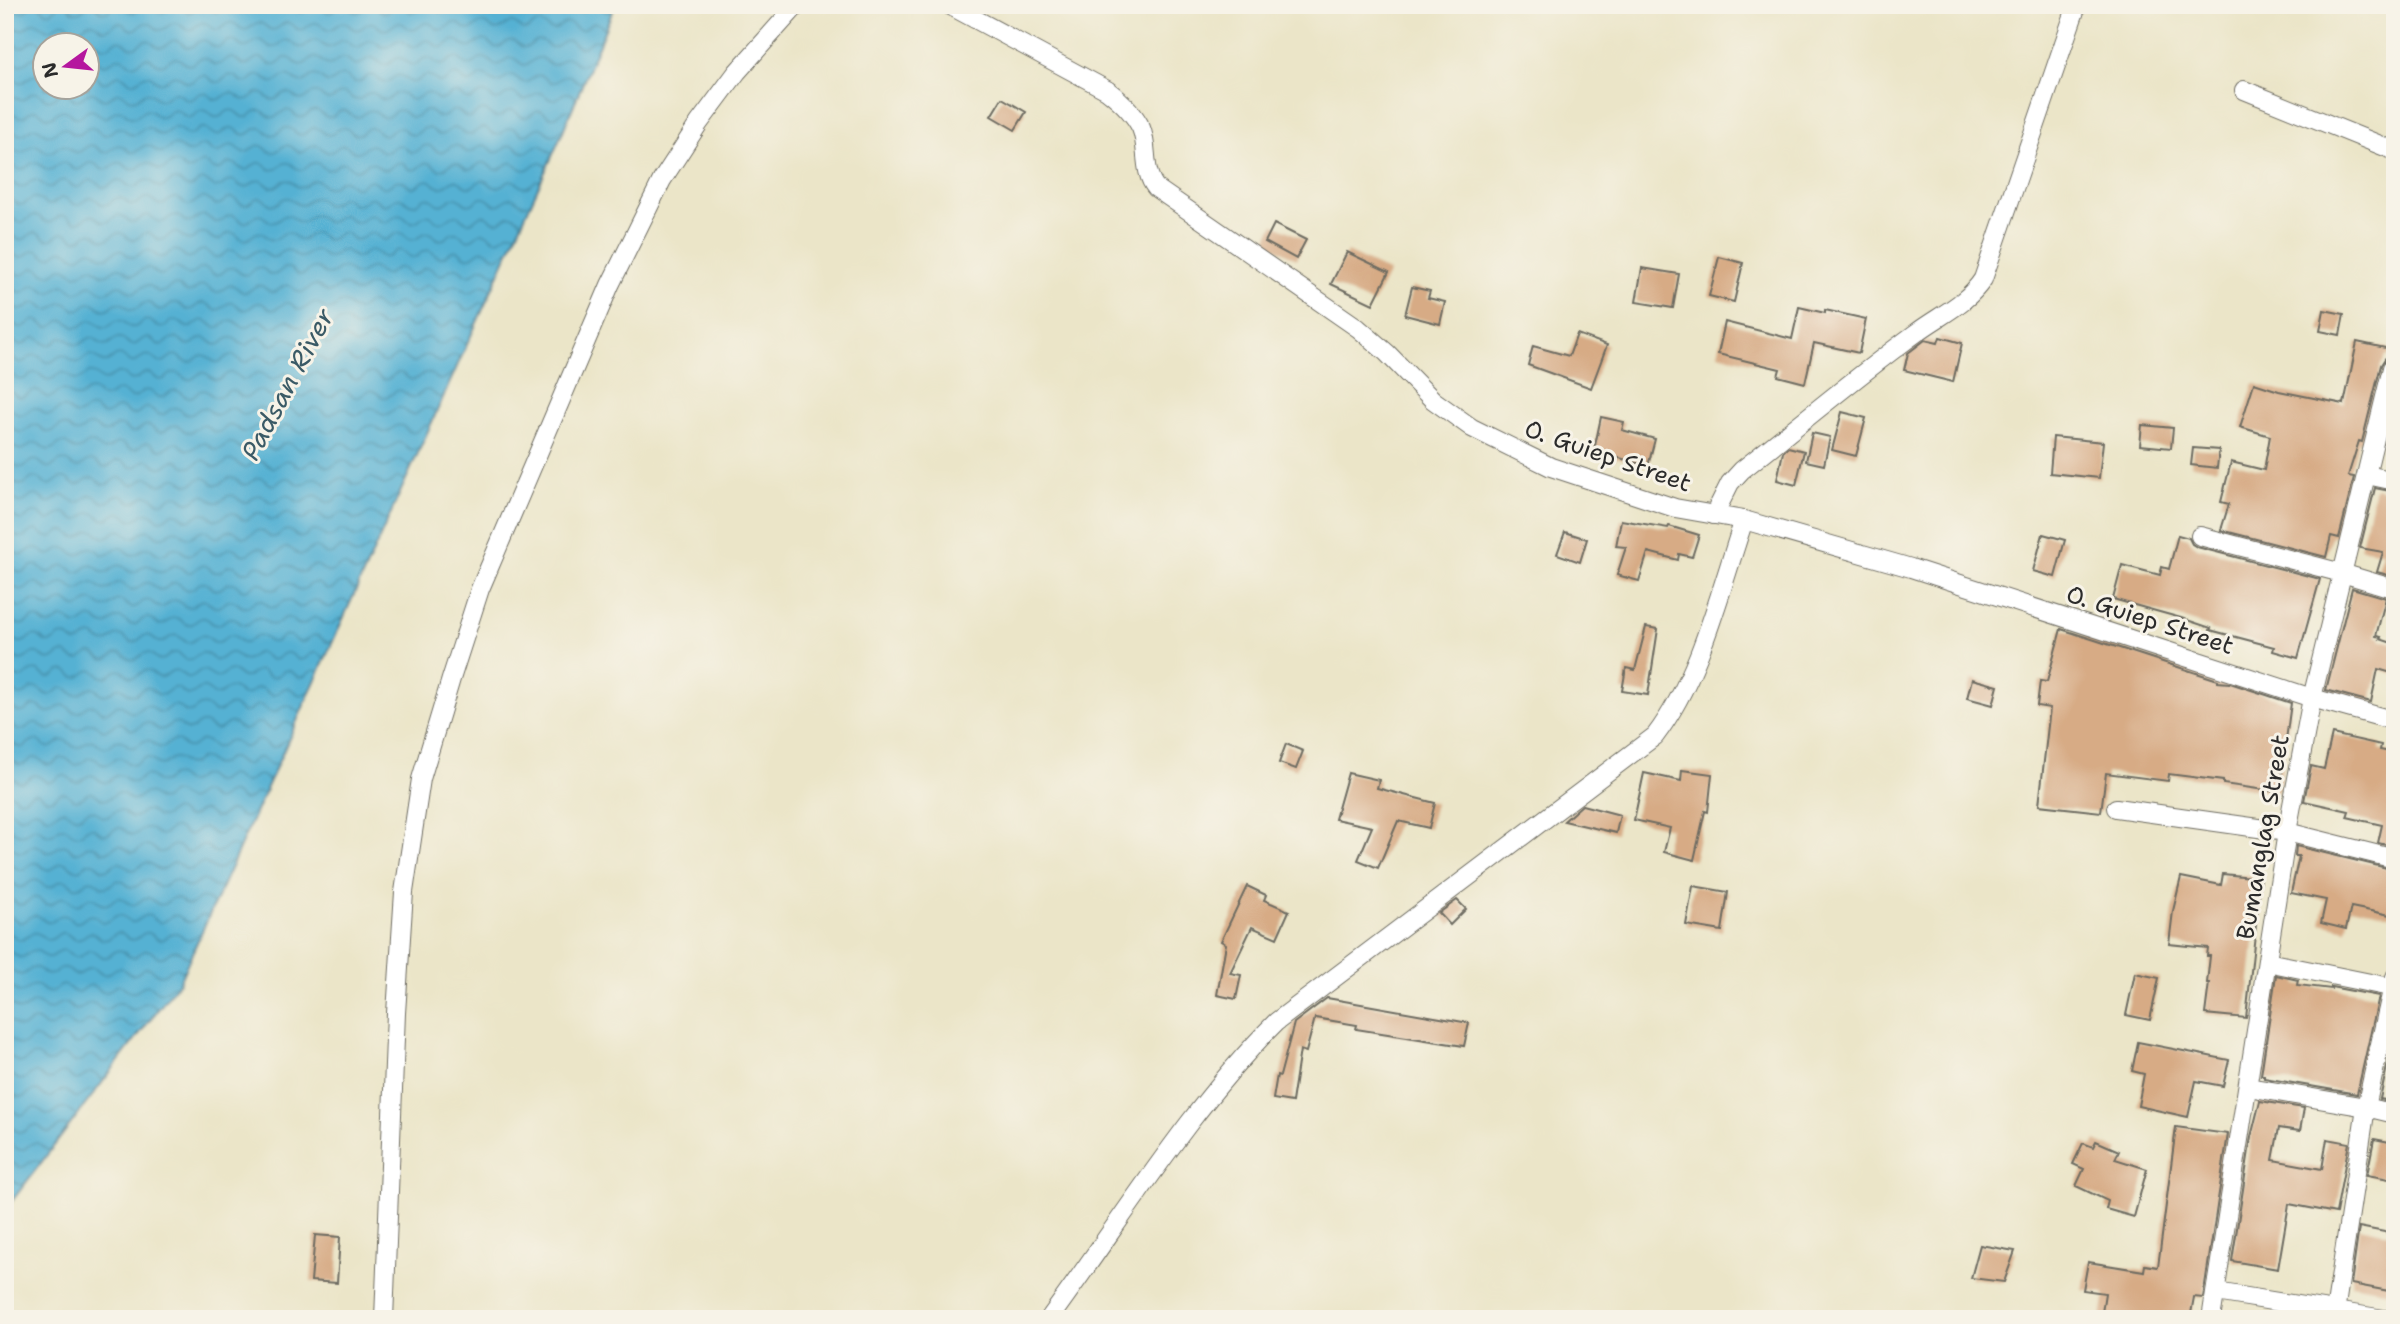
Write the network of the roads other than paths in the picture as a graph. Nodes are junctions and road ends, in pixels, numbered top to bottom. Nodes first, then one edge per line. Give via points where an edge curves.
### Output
1 (797, 5) edge
2 (948, 5) edge
3 (2077, 5) edge
4 (965, 10) edge
5 (2244, 90) dead end
6 (2395, 151) edge
7 (2393, 366) edge
8 (2367, 475) junction
9 (2395, 481) edge
10 (1714, 516) junction
11 (1744, 520) junction
12 (2200, 536) dead end
13 (2342, 573) junction
14 (2395, 589) edge
15 (2312, 698) junction
16 (2395, 721) edge
17 (2116, 808) dead end
18 (2287, 832) junction
19 (2395, 859) edge
20 (2267, 962) junction
21 (2394, 984) edge
22 (2248, 1087) junction
23 (2366, 1107) junction
24 (2395, 1114) edge
25 (2216, 1292) junction
26 (2334, 1314) edge
27 (384, 1319) edge
28 (1049, 1319) edge
29 (2211, 1319) edge
30 (2384, 1319) edge

1 - 27 street via 737,72 662,180 610,285 480,589 450,679 421,779 404,892
2 - 4 street, O. Guiep Street
3 - 10 street via 1977,288 1741,470
4 - 10 street, O. Guiep Street via 1120,100 1140,127 1148,173 1156,188 1358,328 1433,400 1472,428 1551,467 1675,508
5 - 6 street
7 - 8 street, Bumanglag Street
8 - 9 street
8 - 13 street, Bumanglag Street
10 - 11 street, O. Guiep Street
11 - 15 street, O. Guiep Street via 1911,568
11 - 28 street via 1688,684 1655,736 1276,1022 1198,1112
12 - 13 street
13 - 14 street
13 - 15 street, Bumanglag Street
15 - 16 street, O. Guiep Street
15 - 18 street, Bumanglag Street
17 - 18 street
18 - 19 street
18 - 20 street, Bumanglag Street
20 - 21 street
20 - 22 street, Bumanglag Street
21 - 23 street
22 - 23 street
22 - 25 street, Bumanglag Street
23 - 24 street
23 - 26 street
25 - 26 street
25 - 29 street, Bumanglag Street
26 - 30 street

